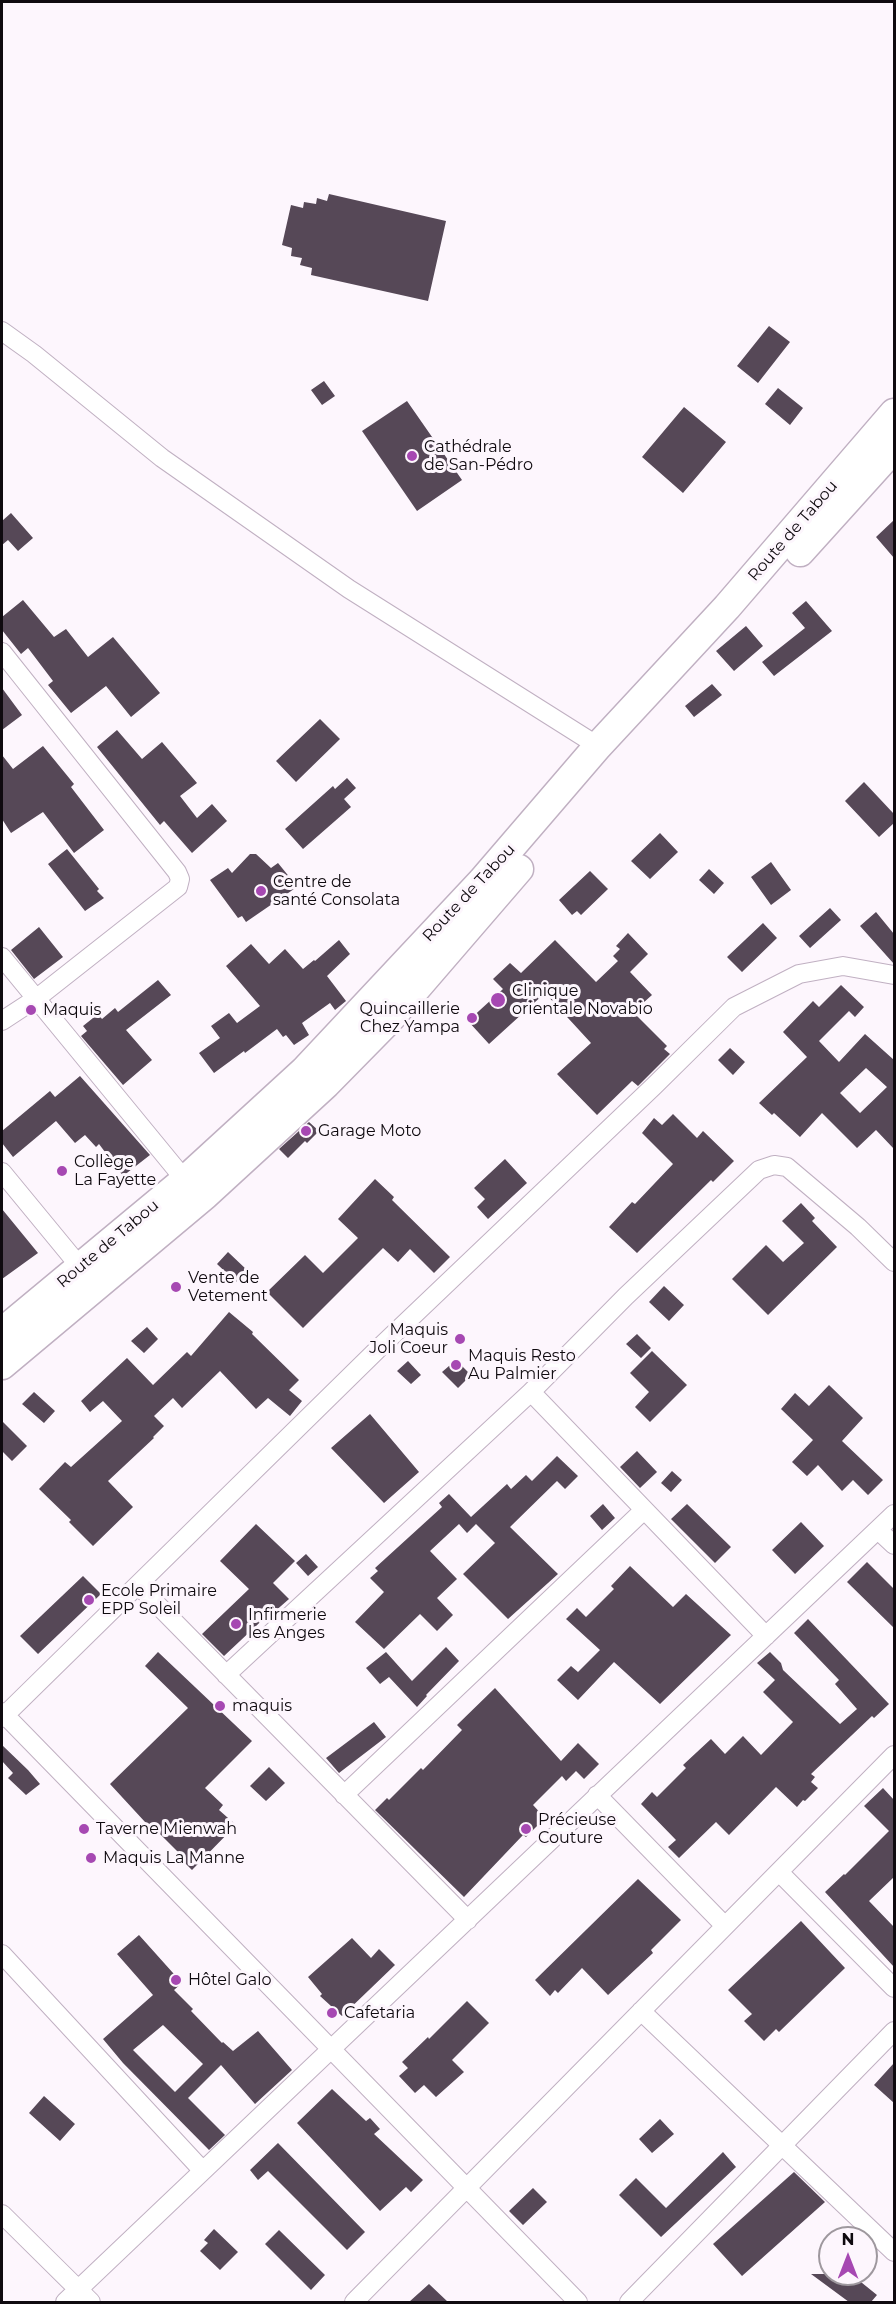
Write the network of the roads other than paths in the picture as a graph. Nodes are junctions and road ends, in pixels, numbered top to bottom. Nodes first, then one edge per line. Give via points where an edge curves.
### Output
1 (2, 331) edge
2 (894, 413) edge
3 (894, 448) edge
4 (2, 652) edge
5 (598, 746) junction
6 (2, 957) edge
7 (894, 975) edge
8 (37, 998) junction
9 (2, 1021) edge
10 (2, 1172) edge
11 (185, 1180) junction
12 (894, 1262) edge
13 (81, 1268) junction
14 (2, 1332) edge
15 (2, 1365) edge
16 (531, 1392) junction
17 (644, 1510) junction
18 (894, 1514) edge
19 (878, 1530) junction
20 (894, 1545) edge
21 (138, 1585) junction
22 (766, 1636) junction
23 (226, 1675) junction
24 (2, 1715) edge
25 (894, 1755) edge
26 (344, 1795) junction
27 (597, 1795) junction
28 (779, 1872) junction
29 (468, 1920) junction
30 (725, 1926) junction
31 (2, 1954) edge
32 (894, 1988) edge
33 (641, 2011) junction
34 (894, 2031) edge
35 (331, 2050) junction
36 (782, 2145) junction
37 (203, 2171) junction
38 (467, 2188) junction
39 (2, 2214) edge
40 (894, 2252) edge
41 (78, 2298) edge
42 (354, 2302) edge
43 (578, 2302) edge
44 (629, 2302) edge

1 - 5 street via 162,458 348,589
2 - 5 main road, Route de Tabou via 727,607
3 - 15 main road, Route de Tabou via 619,749 388,1021 327,1084 205,1195
4 - 8 street via 180,879 178,887
5 - 11 main road, Route de Tabou via 482,882 304,1071
6 - 8 street
7 - 21 street via 843,966 798,975 734,1007
8 - 9 street
8 - 11 street
10 - 13 street
11 - 13 main road, Route de Tabou
12 - 16 street via 787,1167 774,1165 759,1170
13 - 14 main road, Route de Tabou
16 - 17 street
16 - 23 street
17 - 22 street
17 - 26 street
18 - 19 street
19 - 20 street
19 - 22 street
21 - 23 street
21 - 24 street
22 - 27 street
23 - 26 street
24 - 35 street
25 - 28 street
26 - 29 street
27 - 29 street
27 - 30 street
28 - 30 street
28 - 32 street
29 - 35 street
30 - 33 street
31 - 37 street
33 - 36 street
33 - 38 street
34 - 36 street
35 - 37 street
35 - 38 street
36 - 40 street
36 - 44 street
37 - 41 street
38 - 42 street
38 - 43 street
39 - 41 street

